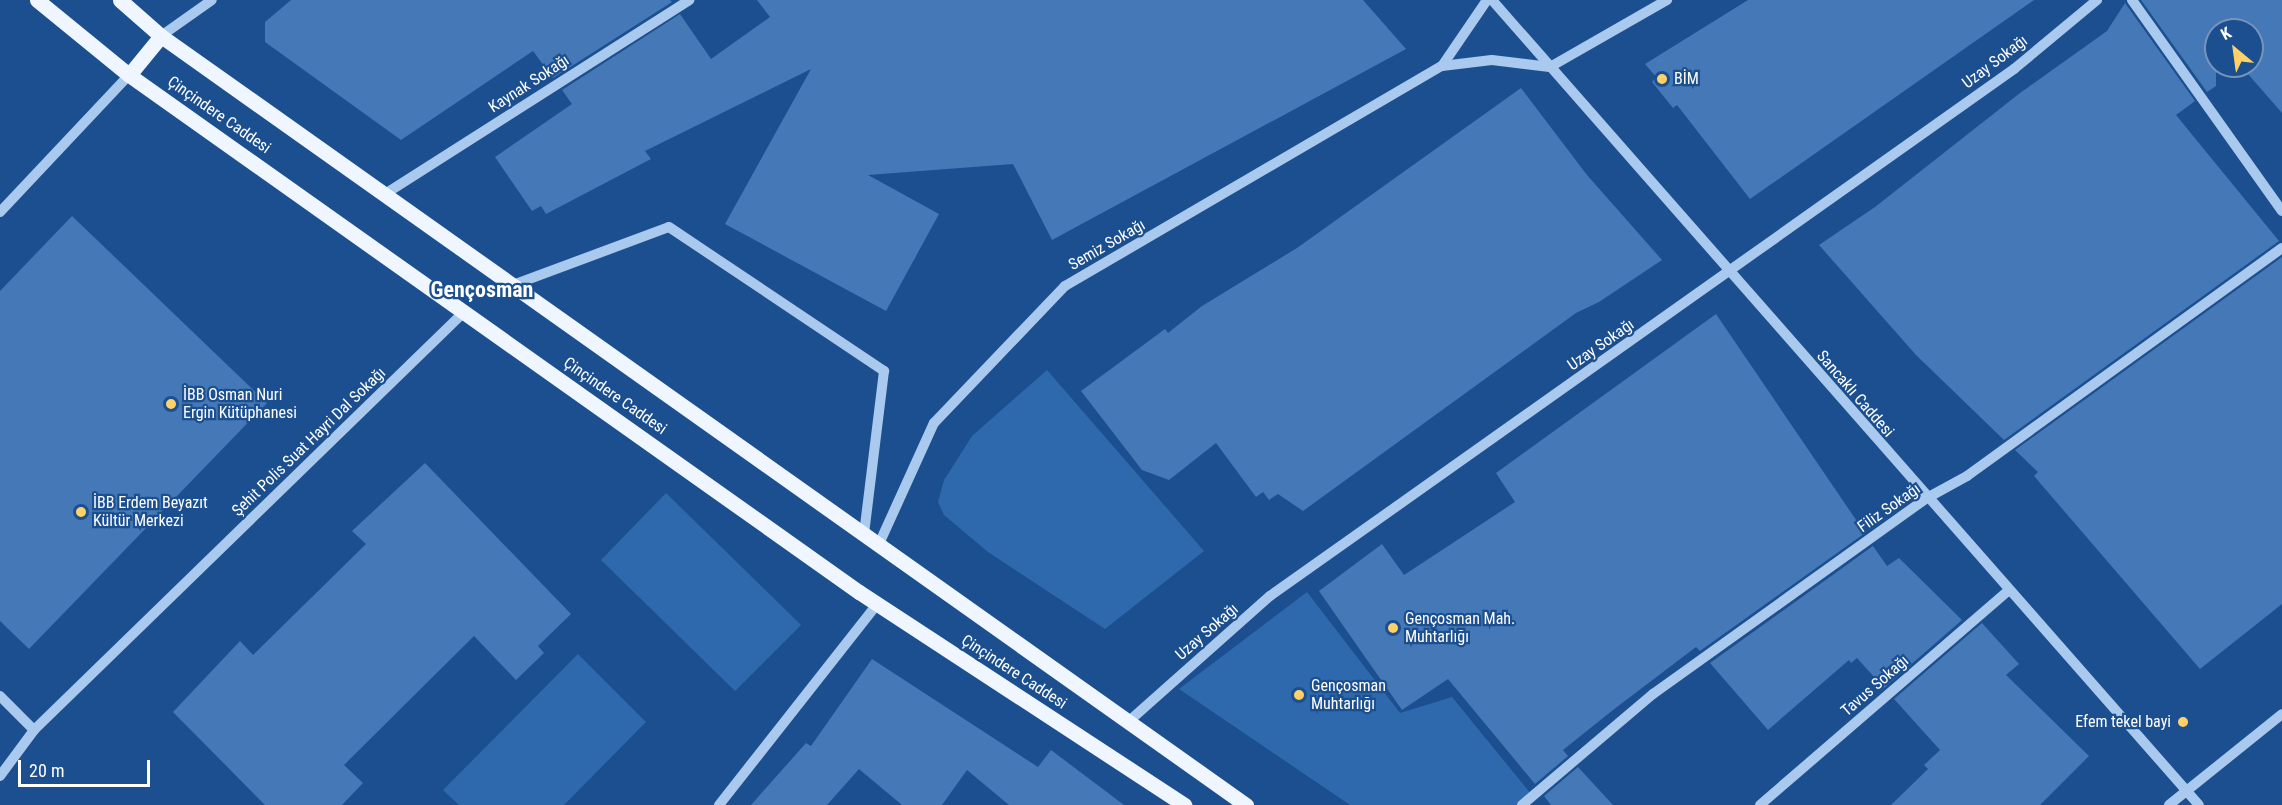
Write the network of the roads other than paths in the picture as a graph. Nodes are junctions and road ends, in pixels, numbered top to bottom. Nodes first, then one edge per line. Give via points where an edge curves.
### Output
1 (37, 0) edge
2 (120, 0) edge
3 (212, 0) edge
4 (689, 0) edge
5 (1487, 0) edge
6 (1492, 0) edge
7 (1667, 0) edge
8 (2097, 0) edge
9 (2132, 0) edge
10 (161, 36) junction
11 (1442, 66) junction
12 (1550, 67) junction
13 (129, 75) junction
14 (385, 194) junction
15 (2282, 211) edge
16 (0, 212) edge
17 (2282, 248) edge
18 (1730, 273) junction
19 (513, 285) junction
20 (465, 311) junction
21 (1927, 498) junction
22 (864, 535) junction
23 (879, 544) junction
24 (2009, 590) junction
25 (877, 604) junction
26 (0, 696) edge
27 (2282, 714) edge
28 (1128, 722) junction
29 (34, 730) junction
30 (0, 776) edge
31 (2186, 791) junction
32 (719, 805) edge
33 (1185, 805) edge
34 (1246, 805) edge
35 (1522, 805) edge
36 (1760, 805) edge
37 (2169, 805) edge
38 (2199, 805) edge

1 - 13 main road, Çinçindere Caddesi
2 - 10 main road, Çinçindere Caddesi
3 - 10 street
4 - 14 street, Kaynak Sokağı
5 - 11 street, Semiz Sokağı
6 - 12 street, Sancaklı Caddesi
7 - 12 street
8 - 18 street, Uzay Sokağı via 2014,69
9 - 15 street
10 - 13 main road
10 - 14 main road, Çinçindere Caddesi
11 - 12 street, Semiz Sokağı via 1492,60
11 - 23 street, Semiz Sokağı via 1065,286 934,423
12 - 18 street, Sancaklı Caddesi
13 - 16 street
13 - 20 main road, Çinçindere Caddesi
14 - 19 main road, Çinçindere Caddesi
17 - 21 street, Filiz Sokağı via 1967,476
18 - 21 street, Sancaklı Caddesi
18 - 28 street, Uzay Sokağı via 1270,596
19 - 22 main road, Çinçindere Caddesi
19 - 22 street via 669,227 885,371
20 - 25 main road, Çinçindere Caddesi
20 - 29 street, Şehit Polis Suat Hayri Dal Sokağı
21 - 24 street, Sancaklı Caddesi
21 - 35 street, Filiz Sokağı via 1653,694
22 - 23 main road, Çinçindere Caddesi
23 - 28 main road, Çinçindere Caddesi
24 - 31 street, Sancaklı Caddesi
24 - 36 street, Tavus Sokağı
25 - 32 street
25 - 33 main road, Çinçindere Caddesi
26 - 29 street
27 - 31 street
28 - 34 main road, Çinçindere Caddesi
29 - 30 street, Şehit Polis Suat Hayri Dal Sokağı
31 - 37 street
31 - 38 street, Sancaklı Caddesi

